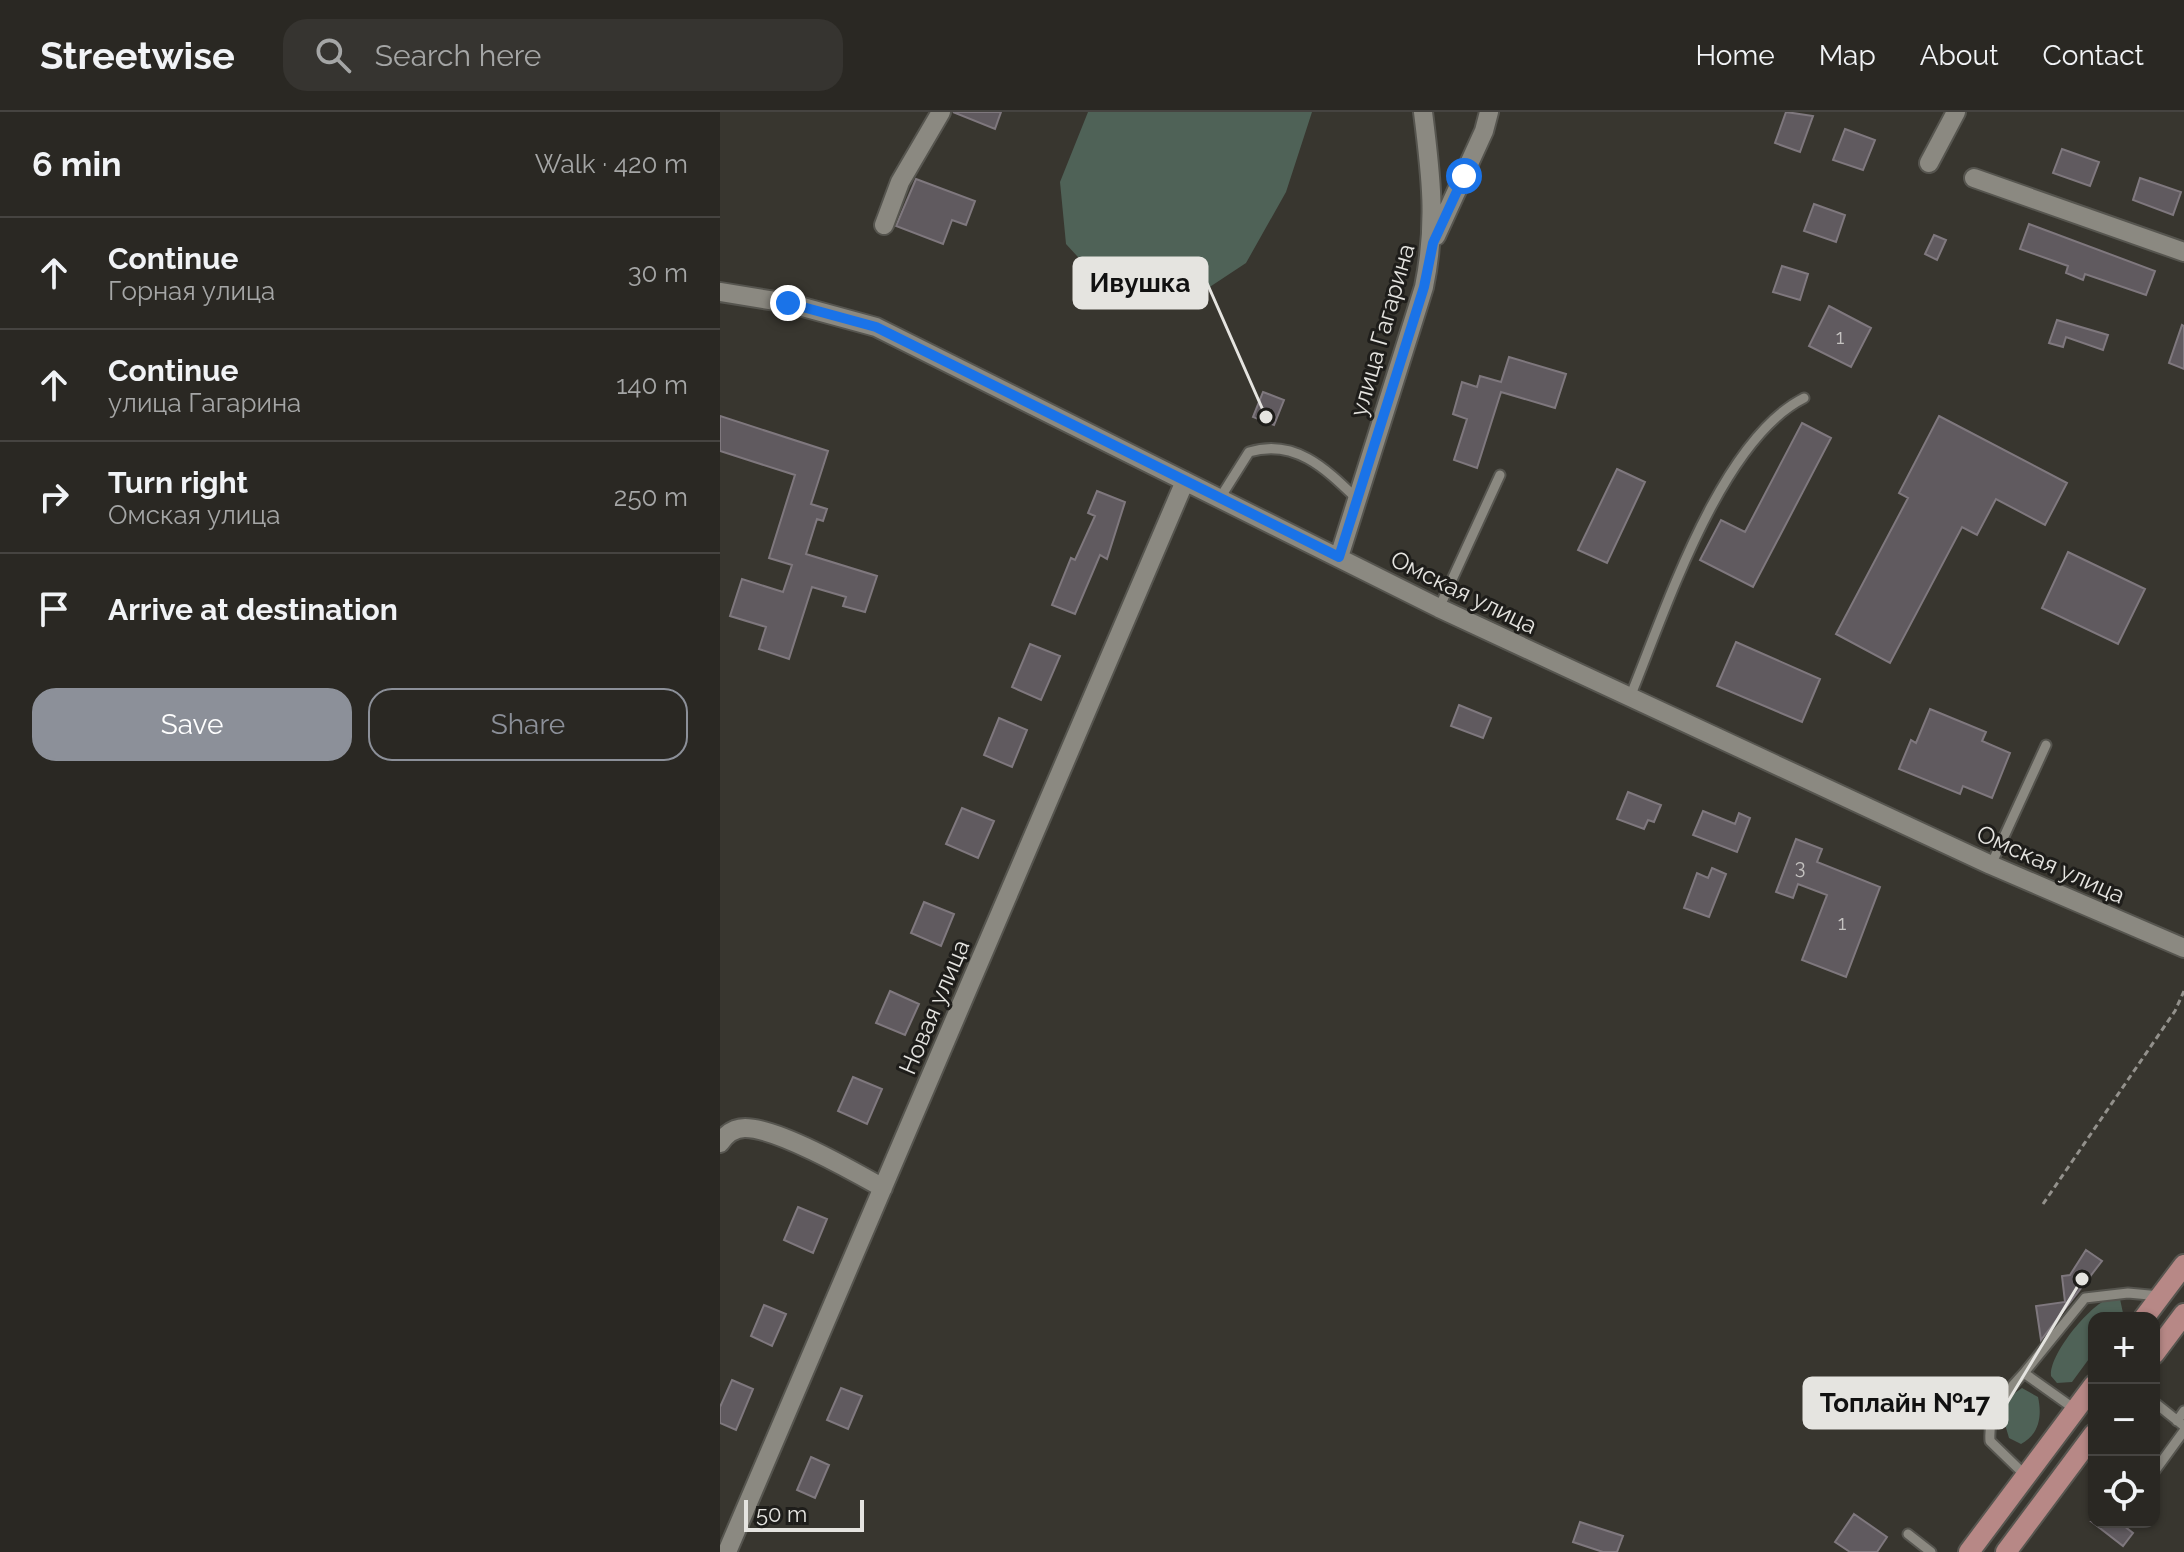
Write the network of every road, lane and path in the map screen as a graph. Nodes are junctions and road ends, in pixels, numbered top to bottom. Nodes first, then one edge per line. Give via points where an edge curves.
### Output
1 (941, 112) edge
2 (1423, 112) edge
3 (1489, 112) edge
4 (1956, 112) edge
5 (1929, 163) dead end
6 (1974, 178) dead end
7 (884, 225) dead end
8 (1433, 243) junction
9 (2184, 252) edge
10 (720, 292) edge
11 (1804, 398) dead end
12 (1500, 475) dead end
13 (1185, 481) junction
14 (1220, 498) junction
15 (1357, 499) junction
16 (1339, 557) junction
17 (1439, 608) junction
18 (1630, 697) junction
19 (2046, 745) dead end
20 (1991, 865) junction
21 (2184, 948) edge
22 (2184, 991) edge
23 (720, 1143) edge
24 (883, 1188) junction
25 (2043, 1204) dead end
26 (2184, 1265) edge
27 (2160, 1296) junction
28 (2148, 1312) edge
29 (2184, 1314) edge
30 (2160, 1346) edge
31 (2024, 1373) junction
32 (2088, 1393) edge
33 (2160, 1407) edge
34 (2076, 1410) junction
35 (2184, 1411) edge
36 (2182, 1426) edge
37 (2088, 1442) edge
38 (2160, 1462) edge
39 (2026, 1476) junction
40 (1908, 1534) dead end
41 (727, 1552) edge
42 (1931, 1552) edge
43 (1969, 1552) edge
44 (2006, 1552) edge

1 - 7 street via 900,182
2 - 8 street, улица Гагарина via 1433,189
3 - 8 street
4 - 5 street
6 - 9 street
8 - 15 street, улица Гагарина
10 - 13 street, Омская улица via 788,303 876,327
11 - 18 lane via 1785,407 1756,435 1720,491
12 - 17 lane
13 - 14 street, Омская улица
13 - 24 street, Новая улица
14 - 15 lane via 1249,452 1268,446 1298,452 1323,466
14 - 16 street, Омская улица
15 - 16 street, улица Гагарина
16 - 17 street, Омская улица
17 - 18 street, Омская улица
18 - 20 street, Омская улица
19 - 20 lane
20 - 21 street, Омская улица
22 - 25 path
23 - 24 street via 735,1129 749,1128
24 - 41 street, Новая улица
26 - 27 main road
27 - 28 main road
27 - 31 lane via 2085,1298
29 - 30 main road
31 - 34 lane
31 - 39 lane via 1988,1421 1990,1441
32 - 34 main road
33 - 36 lane
34 - 39 main road
35 - 36 lane
36 - 38 lane
37 - 44 main road
39 - 43 main road
40 - 42 lane

